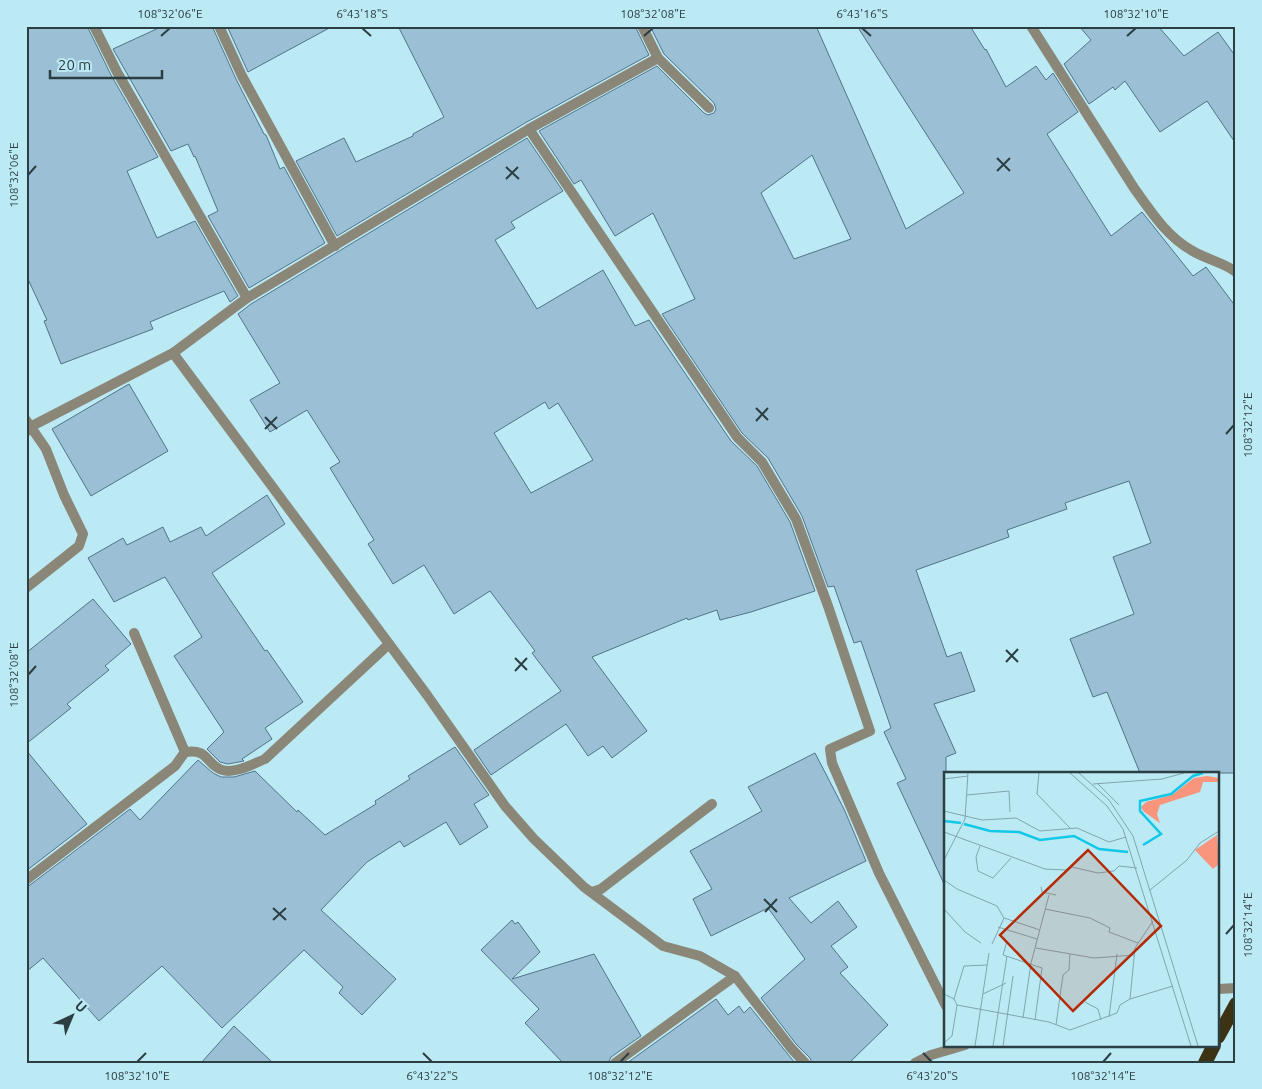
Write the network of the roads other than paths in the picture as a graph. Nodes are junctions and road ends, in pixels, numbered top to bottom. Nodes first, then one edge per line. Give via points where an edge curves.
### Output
1 (94, 26) edge
2 (219, 26) edge
3 (642, 26) edge
4 (1031, 26) edge
5 (658, 58) junction
6 (709, 108) dead end
7 (529, 129) junction
8 (335, 246) junction
9 (1236, 272) edge
10 (247, 298) junction
11 (173, 353) junction
12 (28, 426) edge
13 (26, 588) edge
14 (134, 633) dead end
15 (389, 644) junction
16 (185, 752) junction
17 (712, 804) dead end
18 (26, 880) edge
19 (592, 892) junction
20 (735, 976) junction
21 (1236, 988) edge
22 (1220, 989) edge
23 (944, 1002) edge
24 (1236, 1004) edge
25 (1220, 1033) edge
26 (962, 1046) edge
27 (1214, 1046) edge
28 (615, 1063) edge
29 (805, 1063) edge
30 (915, 1063) edge
31 (1205, 1063) edge

1 - 10 street
2 - 8 street via 242,76
3 - 5 street
4 - 9 street via 1134,188 1174,239
5 - 6 street
5 - 7 street
7 - 8 street
7 - 23 street via 737,437 762,462 796,519 870,731 830,749 832,763 879,873
8 - 10 street
10 - 11 street
11 - 12 street
11 - 15 street
12 - 13 street via 46,449 83,534 79,546
14 - 16 street
15 - 16 street via 265,759 226,770 218,768 197,752
15 - 19 street via 505,806 534,839
16 - 18 street via 175,766
17 - 19 street via 601,890
19 - 20 street via 663,946 700,956
20 - 28 street
20 - 29 street
21 - 22 street
24 - 25 highway
26 - 30 street
27 - 31 highway

